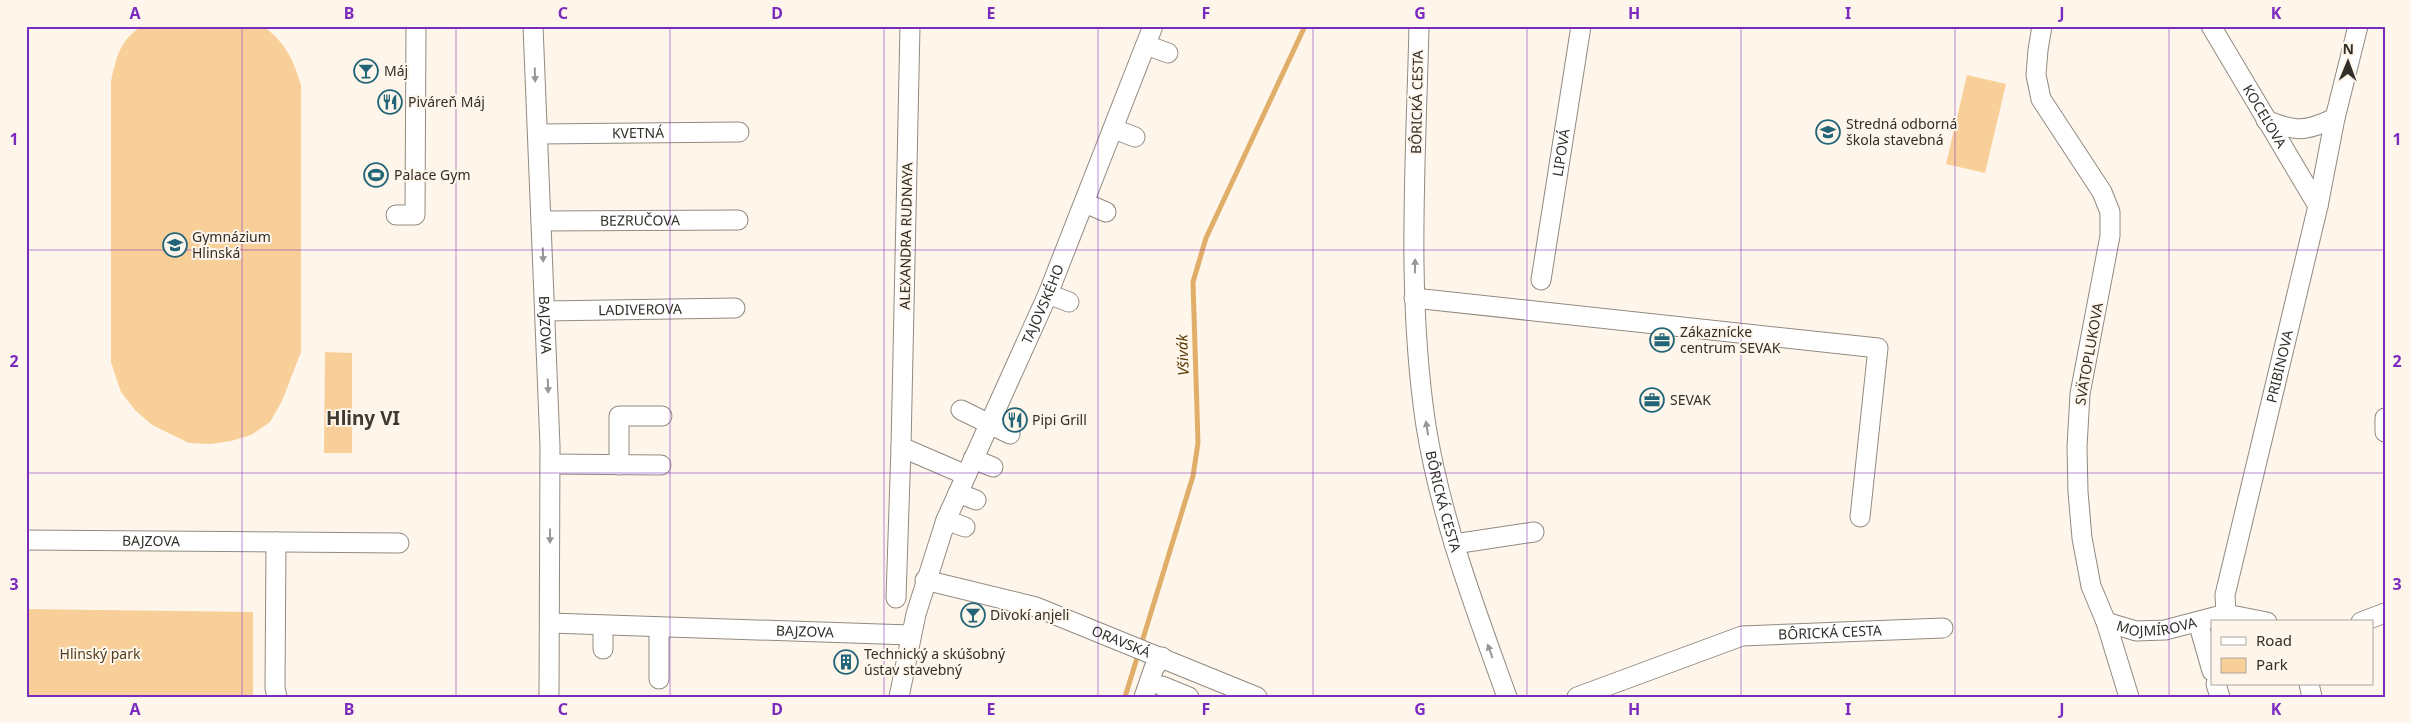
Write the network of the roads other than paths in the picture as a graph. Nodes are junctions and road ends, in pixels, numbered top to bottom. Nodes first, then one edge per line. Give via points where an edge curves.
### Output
1 (416, 26) edge
2 (533, 26) edge
3 (910, 26) edge
4 (1153, 26) edge
5 (1419, 26) edge
6 (1581, 26) edge
7 (2042, 26) edge
8 (2211, 26) edge
9 (2358, 26) edge
10 (1146, 45) junction
11 (1168, 53) dead end
12 (2335, 118) junction
13 (2266, 120) junction
14 (1114, 128) junction
15 (739, 132) dead end
16 (538, 134) junction
17 (1135, 137) dead end
18 (1084, 203) junction
19 (2318, 206) junction
20 (1106, 212) dead end
21 (396, 215) dead end
22 (738, 220) dead end
23 (541, 221) junction
24 (1541, 280) dead end
25 (1048, 294) junction
26 (1414, 298) junction
27 (1069, 302) dead end
28 (734, 308) dead end
29 (545, 310) junction
30 (961, 410) dead end
31 (662, 416) dead end
32 (2385, 418) edge
33 (990, 424) junction
34 (2385, 432) edge
35 (1010, 434) dead end
36 (901, 447) junction
37 (550, 464) junction
38 (619, 465) junction
39 (661, 465) dead end
40 (970, 467) junction
41 (993, 467) dead end
42 (958, 492) junction
43 (976, 500) dead end
44 (1860, 517) dead end
45 (946, 520) junction
46 (965, 527) dead end
47 (1534, 532) dead end
48 (26, 540) edge
49 (276, 542) junction
50 (399, 543) dead end
51 (1454, 544) junction
52 (925, 580) junction
53 (896, 598) dead end
54 (2385, 613) edge
55 (2226, 614) junction
56 (2257, 620) edge
57 (2366, 620) edge
58 (2106, 622) junction
59 (2198, 622) junction
60 (550, 623) junction
61 (603, 625) junction
62 (659, 626) junction
63 (1943, 628) dead end
64 (910, 635) junction
65 (603, 649) dead end
66 (1155, 654) junction
67 (2211, 668) edge
68 (659, 679) dead end
69 (903, 681) edge
70 (1162, 686) dead end
71 (1224, 690) edge
72 (277, 697) edge
73 (549, 697) edge
74 (1144, 697) edge
75 (1189, 697) edge
76 (1257, 697) edge
77 (1506, 697) edge
78 (1576, 697) edge
79 (2129, 697) edge

1 - 21 street via 415,215
2 -> 16 street, BAJZOVA
3 - 36 street, ALEXANDRA RUDNAYA
4 - 10 street, TAJOVSKÉHO
26 -> 5 street, BÔRICKÁ CESTA
6 - 24 street, LIPOVÁ
7 - 58 street, SVÄTOPLUKOVA via 2036,75 2041,99 2102,192 2110,212 2110,236 2080,394 2077,447 2082,538 2091,586
8 - 13 street, KOCEĽOVA
9 - 12 street, PRIBINOVA
10 - 11 street
10 - 14 street, TAJOVSKÉHO
12 - 13 street via 2316,127 2291,130
12 - 19 street, PRIBINOVA
13 - 19 street, KOCEĽOVA
14 - 17 street
14 - 18 street, TAJOVSKÉHO
15 - 16 street, KVETNÁ
16 - 23 street, BAJZOVA
18 - 20 street
18 - 25 street, TAJOVSKÉHO
19 - 55 street, PRIBINOVA via 2225,595
22 - 23 street, BEZRUČOVA
23 -> 29 street, BAJZOVA
25 - 27 street
25 - 33 street, TAJOVSKÉHO
26 - 44 street via 1878,348
51 -> 26 street, BÔRICKÁ CESTA via 1426,425
28 - 29 street, LADIVEROVA
29 -> 37 street, BAJZOVA
30 - 33 street
31 - 38 street via 619,416
32 - 34 street
33 - 35 street
33 - 40 street, TAJOVSKÉHO
36 - 40 street
36 - 53 street, ALEXANDRA RUDNAYA
37 - 38 street
37 -> 60 street, BAJZOVA
38 - 39 street
40 - 41 street
40 - 42 street, TAJOVSKÉHO
42 - 43 street
42 - 45 street, TAJOVSKÉHO
45 - 46 street
45 - 52 street, TAJOVSKÉHO
47 - 51 street
48 - 49 street, BAJZOVA
49 - 50 street, BAJZOVA
49 - 72 street
77 -> 51 street, BÔRICKÁ CESTA
52 - 64 street
52 - 66 street, ORAVSKÁ via 1036,607
54 - 57 street
55 - 56 street, MOJMÍROVA
55 - 59 street, MOJMÍROVA
58 - 59 street, MOJMÍROVA via 2136,631 2165,630
58 - 79 street, SVÄTOPLUKOVA
59 - 67 street
60 - 61 street, BAJZOVA
60 - 73 street, BAJZOVA
61 - 62 street, BAJZOVA
61 - 65 street
62 - 64 street, BAJZOVA via 806,637
62 - 68 street
63 - 78 street, BÔRICKÁ CESTA via 1742,636
64 - 69 street
66 - 71 street, ORAVSKÁ
66 - 74 street via 1154,668
70 - 75 street
71 - 76 street, ORAVSKÁ

